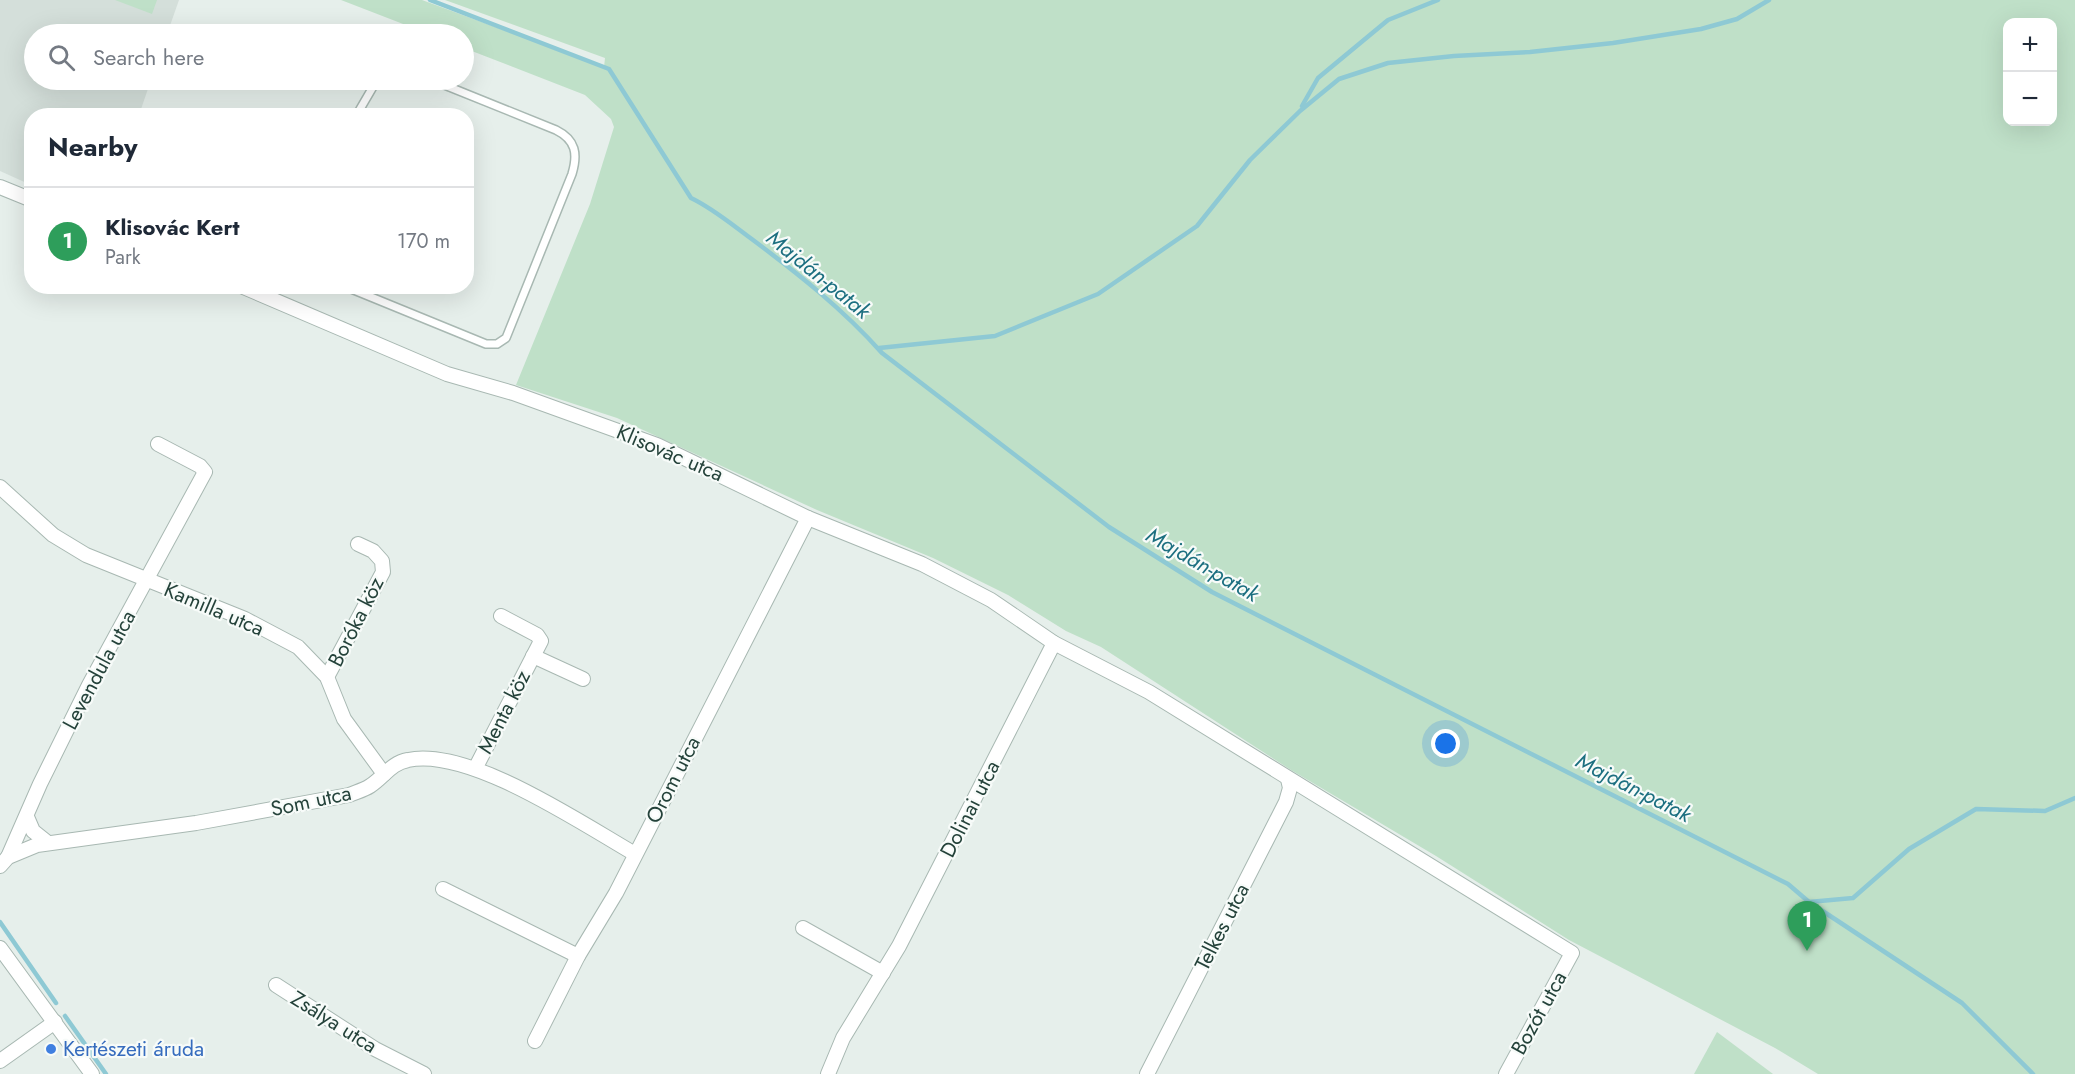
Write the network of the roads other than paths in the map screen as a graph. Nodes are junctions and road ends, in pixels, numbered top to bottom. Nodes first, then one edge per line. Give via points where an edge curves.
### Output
1 (371, 90) edge
2 (457, 90) edge
3 (361, 108) edge
4 (0, 187) edge
5 (24, 197) edge
6 (260, 294) edge
7 (273, 294) edge
8 (364, 294) edge
9 (269, 298) junction
10 (158, 444) dead end
11 (0, 487) edge
12 (808, 518) junction
13 (358, 544) dead end
14 (147, 581) junction
15 (501, 616) dead end
16 (1054, 643) junction
17 (533, 656) junction
18 (327, 677) junction
19 (583, 679) dead end
20 (476, 768) junction
21 (384, 774) junction
22 (1288, 779) junction
23 (27, 817) junction
24 (48, 843) junction
25 (635, 854) junction
26 (4, 862) edge
27 (443, 889) dead end
28 (803, 928) dead end
29 (0, 948) edge
30 (1572, 953) joint
31 (578, 956) junction
32 (883, 973) junction
33 (276, 985) dead end
34 (55, 1022) junction
35 (535, 1041) dead end
36 (0, 1061) edge
37 (92, 1074) edge
38 (424, 1074) edge
39 (828, 1074) edge
40 (1146, 1074) edge
41 (1506, 1074) edge

1 - 3 lane
2 - 8 lane via 556,130 572,142 576,151 572,174 506,338 497,344 486,344
4 - 5 street
6 - 9 street, Klisovác utca
7 - 9 lane
9 - 12 street, Klisovác utca via 447,374 513,393 657,445
10 - 14 street, Levendula utca via 205,472
11 - 14 street, Kamilla utca via 53,535 86,555
12 - 16 street, Klisovác utca via 922,564 991,600
12 - 25 street, Orom utca
13 - 18 street, Boróka köz via 382,561 382,572
14 - 18 street, Kamilla utca via 245,619 298,647
14 - 23 street, Levendula utca via 89,685
15 - 17 street, Menta köz via 537,635 541,641
16 - 22 street, Klisovác utca via 1149,692
16 - 32 street, Dolinai utca
17 - 19 street, Menta köz
17 - 20 street, Menta köz
18 - 21 street, Kamilla utca via 344,719
20 - 21 street, Som utca via 426,759 407,760
20 - 25 street, Som utca
21 - 24 street, Som utca via 370,787 322,801
22 - 30 street, Klisovác utca
22 - 40 street, Telkes utca via 1286,802
23 - 24 street via 33,831
23 - 26 street, Levendula utca
24 - 26 street, Som utca
25 - 31 street, Orom utca
27 - 31 street
28 - 32 street
29 - 34 street
30 - 41 street, Bozót utca
31 - 35 street, Orom utca
32 - 39 street, Dolinai utca via 843,1038
33 - 38 street, Zsálya utca via 375,1049
34 - 36 street
34 - 37 street

